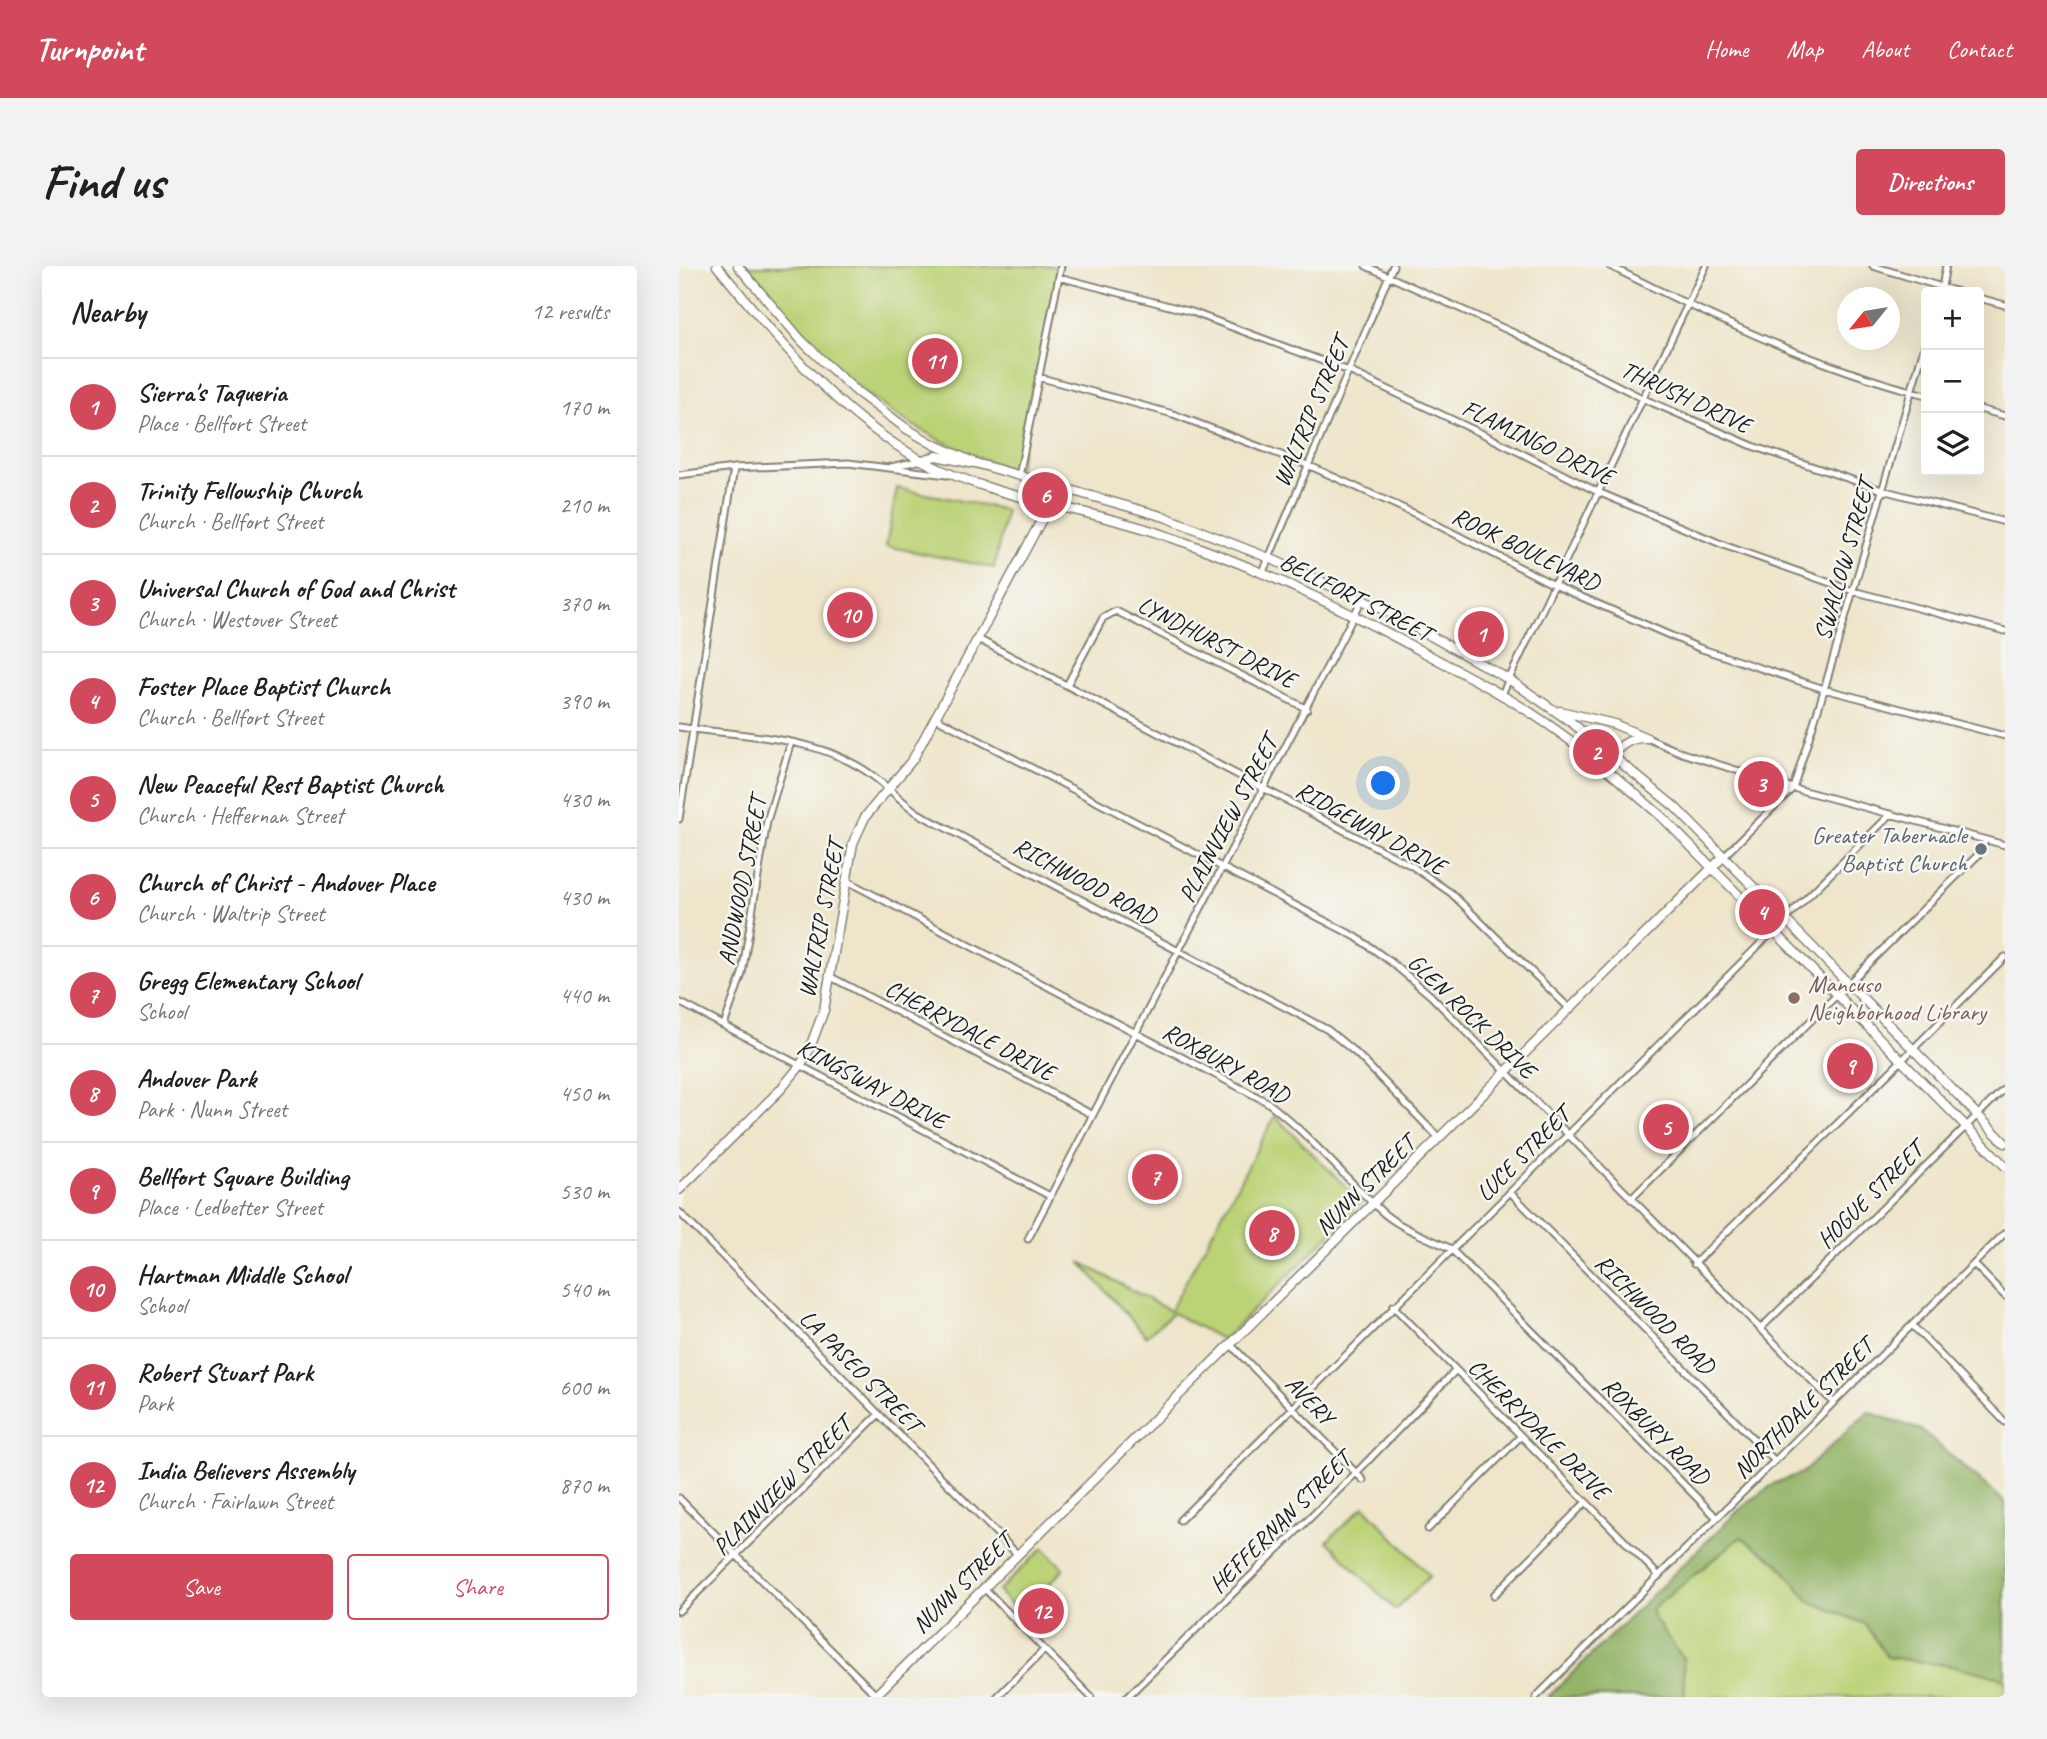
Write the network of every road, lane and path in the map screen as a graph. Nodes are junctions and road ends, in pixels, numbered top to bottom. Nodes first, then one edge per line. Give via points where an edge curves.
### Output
1 (717, 266) edge
2 (738, 266) edge
3 (1061, 266) edge
4 (1366, 266) edge
5 (1393, 266) edge
6 (1610, 266) edge
7 (1706, 266) edge
8 (1873, 266) edge
9 (1946, 266) edge
10 (1389, 275) junction
11 (1059, 277) junction
12 (1932, 287) edge
13 (1942, 287) edge
14 (1984, 299) edge
15 (1687, 305) junction
16 (2005, 305) edge
17 (1923, 350) edge
18 (813, 352) junction
19 (799, 364) junction
20 (1349, 371) junction
21 (1038, 377) junction
22 (1911, 391) junction
23 (1921, 394) edge
24 (1644, 399) junction
25 (1984, 410) edge
26 (2005, 416) edge
27 (922, 460) junction
28 (975, 463) junction
29 (1310, 466) junction
30 (734, 468) junction
31 (885, 468) junction
32 (679, 475) edge
33 (954, 475) junction
34 (1019, 477) junction
35 (1054, 487) junction
36 (1882, 490) junction
37 (1598, 492) junction
38 (1051, 503) junction
39 (1165, 517) junction
40 (2005, 522) edge
41 (1159, 533) junction
42 (1269, 558) junction
43 (1263, 572) junction
44 (1554, 585) junction
45 (1853, 590) junction
46 (1362, 600) junction
47 (1355, 615) junction
48 (2005, 631) edge
49 (978, 639) junction
50 (1510, 680) junction
51 (1067, 685) junction
52 (1824, 689) junction
53 (1502, 694) junction
54 (1550, 708) junction
55 (1307, 709) junction
56 (936, 718) junction
57 (679, 727) edge
58 (1625, 728) junction
59 (693, 729) junction
60 (2005, 736) edge
61 (1647, 738) junction
62 (791, 743) junction
63 (1624, 743) junction
64 (1613, 755) junction
65 (1604, 766) junction
66 (889, 786) junction
67 (1793, 788) junction
68 (1264, 789) junction
69 (1891, 814) junction
70 (679, 819) edge
71 (1985, 840) junction
72 (2005, 845) edge
73 (1724, 856) junction
74 (1221, 868) junction
75 (1713, 868) junction
76 (847, 881) junction
77 (1786, 920) junction
78 (1773, 931) junction
79 (1178, 950) junction
80 (2005, 957) edge
81 (831, 977) junction
82 (1849, 984) junction
83 (1837, 996) junction
84 (679, 1002) edge
85 (1570, 1009) junction
86 (724, 1025) junction
87 (1136, 1033) junction
88 (1913, 1050) junction
89 (1901, 1062) junction
90 (800, 1066) junction
91 (1506, 1072) junction
92 (2005, 1088) edge
93 (1093, 1115) junction
94 (1977, 1115) junction
95 (1966, 1126) junction
96 (1567, 1134) junction
97 (1439, 1138) junction
98 (2005, 1143) edge
99 (2005, 1166) edge
100 (679, 1190) edge
101 (1510, 1192) junction
102 (1050, 1196) junction
103 (1631, 1199) junction
104 (1374, 1203) junction
105 (679, 1212) edge
106 (2005, 1233) edge
107 (1028, 1239) dead end
108 (1451, 1249) junction
109 (1695, 1264) junction
110 (1974, 1264) junction
111 (2005, 1296) edge
112 (1393, 1306) junction
113 (1912, 1325) junction
114 (1760, 1329) junction
115 (1231, 1345) junction
116 (1456, 1370) junction
117 (1833, 1402) junction
118 (1293, 1407) junction
119 (879, 1414) junction
120 (2005, 1422) edge
121 (1521, 1436) junction
122 (1775, 1461) junction
123 (1356, 1473) junction
124 (1363, 1480) dead end
125 (679, 1497) edge
126 (1586, 1502) junction
127 (1717, 1518) junction
128 (1180, 1520) dead end
129 (1428, 1529) dead end
130 (1019, 1555) junction
131 (736, 1556) junction
132 (1659, 1576) junction
133 (984, 1588) junction
134 (1493, 1595) dead end
135 (679, 1611) edge
136 (1044, 1650) junction
137 (875, 1696) edge
138 (997, 1697) edge
139 (1091, 1697) edge
140 (1127, 1697) edge
141 (1536, 1697) edge

1 - 19 main road, BELLFORT STREET
2 - 18 main road, BELLFORT STREET
3 - 11 street
4 - 10 street, THRUSH DRIVE
5 - 10 street, WALTRIP STREET
6 - 15 street
7 - 15 street
8 - 12 street
9 - 13 street
10 - 20 street, WALTRIP STREET
10 - 24 street, THRUSH DRIVE
11 - 20 street, FLAMINGO DRIVE via 1192,312
11 - 21 street
14 - 16 street
15 - 22 street via 1777,344
15 - 24 street
17 - 22 street, SWALLOW STREET
18 - 19 main road
18 - 28 main road, BELLFORT STREET via 907,429
19 - 27 main road, BELLFORT STREET via 862,420
20 - 29 street, WALTRIP STREET
20 - 37 street, FLAMINGO DRIVE
21 - 29 street, ROOK BOULEVARD via 1173,414
21 - 34 street
22 - 23 street
22 - 36 street, SWALLOW STREET
24 - 36 street, THRUSH DRIVE via 1755,447
24 - 37 street
25 - 26 street
27 - 28 main road via 936,456
27 - 31 street
27 - 33 main road, BELLFORT STREET
28 - 34 main road, BELLFORT STREET
29 - 42 street, WALTRIP STREET
29 - 44 street, ROOK BOULEVARD
30 - 31 street via 848,463
30 - 32 street
30 - 59 street
31 - 33 street
33 - 38 main road, BELLFORT STREET
34 - 35 main road, BELLFORT STREET
35 - 38 main road, WALTRIP STREET
35 - 39 main road, BELLFORT STREET
36 - 40 street, THRUSH DRIVE
36 - 45 street, SWALLOW STREET
37 - 44 street
37 - 45 street, FLAMINGO DRIVE via 1726,546
38 - 41 main road, BELLFORT STREET
38 - 49 main road, WALTRIP STREET
39 - 41 main road
39 - 42 main road, BELLFORT STREET
41 - 43 main road, BELLFORT STREET
42 - 43 street, WALTRIP STREET
42 - 46 main road, BELLFORT STREET
43 - 47 main road, BELLFORT STREET
44 - 50 street
44 - 52 street, ROOK BOULEVARD via 1699,648
45 - 48 street, FLAMINGO DRIVE
45 - 52 street, SWALLOW STREET
46 - 47 street, PLAINVIEW STREET
46 - 50 main road, BELLFORT STREET
47 - 53 main road, BELLFORT STREET
47 - 55 street, PLAINVIEW STREET
49 - 51 street, RIDGEWAY DRIVE
49 - 56 main road, WALTRIP STREET
50 - 53 street
50 - 54 main road, BELLFORT STREET
51 - 55 street, LYNDHURST DRIVE via 1103,618 1116,611
51 - 68 street, RIDGEWAY DRIVE
52 - 60 street, ROOK BOULEVARD
52 - 67 street, SWALLOW STREET
53 - 65 main road, BELLFORT STREET
54 - 58 main road
54 - 64 main road, BELLFORT STREET
55 - 68 street, PLAINVIEW STREET
56 - 66 main road, WALTRIP STREET via 913,759
56 - 74 street, GLEN ROCK DRIVE
57 - 59 street, RICHWOOD ROAD
58 - 61 main road
58 - 63 main road
59 - 62 street, RICHWOOD ROAD
59 - 70 street
61 - 63 main road
61 - 67 street
62 - 66 street, RICHWOOD ROAD via 839,756
62 - 86 street, ANDWOOD STREET via 768,821 742,974
63 - 64 main road
64 - 65 main road
64 - 73 main road, BELLFORT STREET
65 - 75 main road, BELLFORT STREET
66 - 76 main road, WALTRIP STREET via 865,817 853,843
66 - 79 street, RICHWOOD ROAD via 915,810 953,832
67 - 69 street
67 - 73 street, NUNN STREET
68 - 74 street, PLAINVIEW STREET
68 - 85 street, RIDGEWAY DRIVE via 1412,866 1451,893
69 - 71 street
69 - 77 street, LUCE STREET
71 - 72 street
71 - 82 street via 1980,853
73 - 75 main road, NUNN STREET
73 - 77 main road, BELLFORT STREET
74 - 79 street, PLAINVIEW STREET
74 - 91 street, GLEN ROCK DRIVE via 1356,937 1391,962
75 - 78 main road, BELLFORT STREET
75 - 85 main road, NUNN STREET
76 - 81 main road, WALTRIP STREET
76 - 87 street, ROXBURY ROAD
77 - 78 street, LUCE STREET
77 - 82 main road, BELLFORT STREET
78 - 83 main road, BELLFORT STREET
78 - 96 street, LUCE STREET
79 - 87 street, PLAINVIEW STREET
79 - 97 street, RICHWOOD ROAD via 1328,1030
80 - 88 street
81 - 90 main road, WALTRIP STREET via 817,1032
81 - 93 street, CHERRYDALE DRIVE
82 - 83 street
82 - 88 main road, BELLFORT STREET
83 - 89 main road, BELLFORT STREET
83 - 103 street
84 - 86 street, KINGSWAY DRIVE
85 - 91 main road, NUNN STREET
86 - 90 street, KINGSWAY DRIVE
87 - 93 street, PLAINVIEW STREET
87 - 104 street, ROXBURY ROAD via 1267,1102
88 - 89 street
88 - 94 main road, BELLFORT STREET
89 - 95 main road, BELLFORT STREET
89 - 109 street
90 - 100 main road, WALTRIP STREET
90 - 102 street, KINGSWAY DRIVE
91 - 96 street, GLEN ROCK DRIVE
91 - 97 main road, NUNN STREET
92 - 94 street, HOGUE STREET
93 - 102 street, PLAINVIEW STREET
94 - 95 street, HOGUE STREET
94 - 98 main road, BELLFORT STREET
95 - 99 main road, BELLFORT STREET
95 - 114 street, HOGUE STREET
96 - 101 street, LUCE STREET
96 - 103 street, GLEN ROCK DRIVE
97 - 104 main road, NUNN STREET
101 - 108 street, LUCE STREET
101 - 122 street, RICHWOOD ROAD
102 - 107 street, PLAINVIEW STREET
103 - 109 street, GLEN ROCK DRIVE
104 - 108 street, ROXBURY ROAD via 1398,1224
104 - 115 main road, NUNN STREET
105 - 119 street, LA PASEO STREET
106 - 110 street, NORTHDALE STREET
108 - 112 street, LUCE STREET
108 - 127 street, ROXBURY ROAD
109 - 114 street, GLEN ROCK DRIVE
110 - 111 street
110 - 113 street, NORTHDALE STREET
112 - 116 street, CHERRYDALE DRIVE
112 - 118 street, LUCE STREET
113 - 117 street, NORTHDALE STREET
113 - 120 street
114 - 117 street, GLEN ROCK DRIVE
115 - 118 street, AVERY
115 - 130 main road, NUNN STREET
116 - 121 street, CHERRYDALE DRIVE
116 - 123 street, HEFFERNAN STREET
117 - 122 street, NORTHDALE STREET
118 - 123 street, AVERY
118 - 128 street, LUCE STREET
119 - 130 street, LA PASEO STREET
119 - 131 street, PLAINVIEW STREET
121 - 126 street, CHERRYDALE DRIVE
121 - 129 street
122 - 127 street, NORTHDALE STREET
123 - 124 street, AVERY
123 - 140 street, HEFFERNAN STREET
125 - 131 street
126 - 132 street, CHERRYDALE DRIVE
126 - 134 street
127 - 132 street, NORTHDALE STREET
130 - 133 main road, NUNN STREET
131 - 135 street, PLAINVIEW STREET
131 - 137 street
132 - 141 street, NORTHDALE STREET
133 - 136 street
133 - 137 main road, NUNN STREET
136 - 138 street
136 - 139 street

